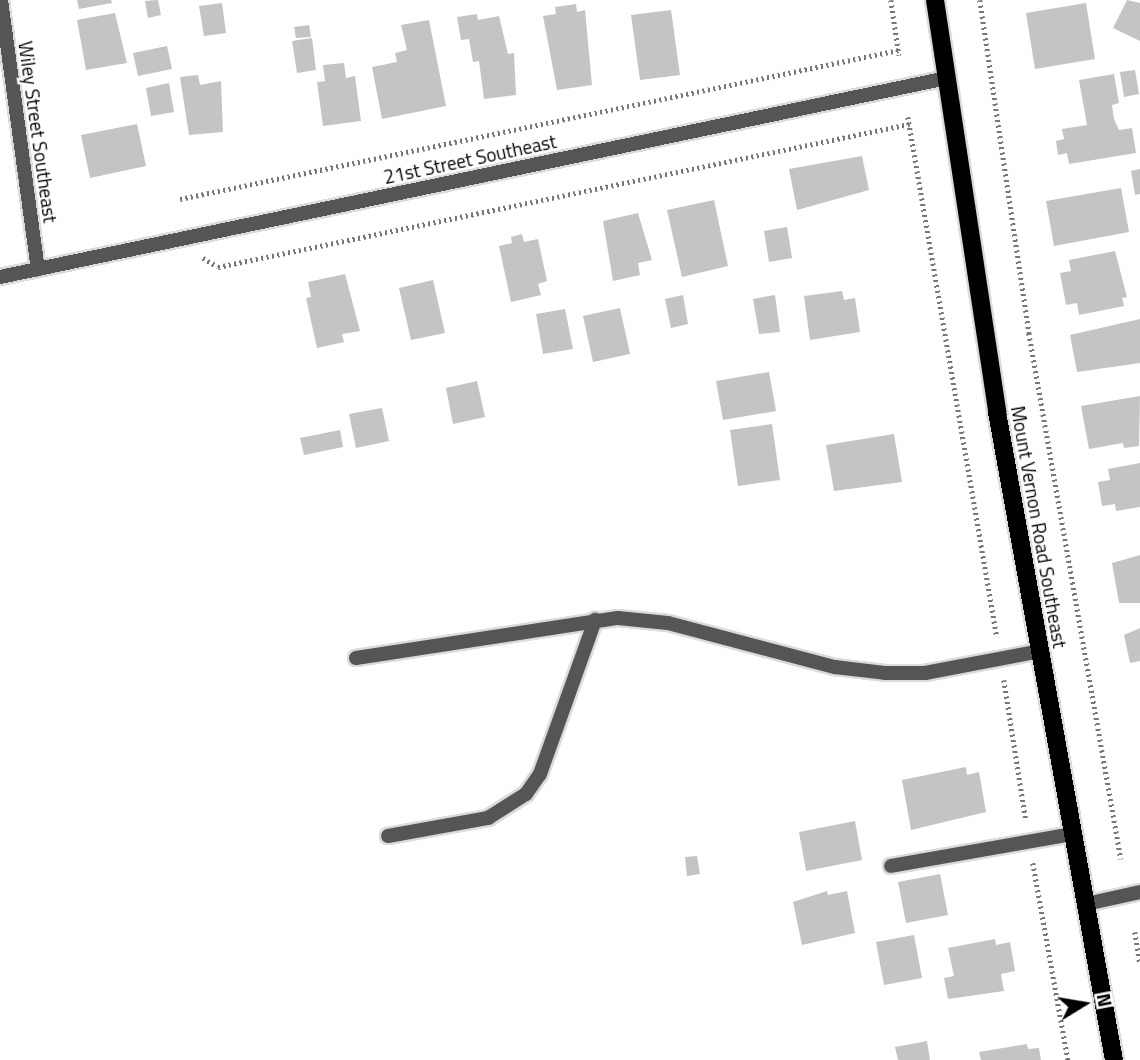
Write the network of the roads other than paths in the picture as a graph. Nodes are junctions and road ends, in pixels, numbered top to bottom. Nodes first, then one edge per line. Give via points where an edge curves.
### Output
1 (1, 0) edge
2 (935, 0) edge
3 (947, 78) junction
4 (38, 269) junction
5 (0, 277) edge
6 (596, 620) junction
7 (1040, 651) junction
8 (356, 658) dead end
9 (1073, 834) junction
10 (388, 836) dead end
11 (891, 866) dead end
12 (1140, 892) edge
13 (1086, 904) junction
14 (1114, 1060) edge

1 - 4 street, Wiley Street Southeast
2 - 3 main road, Mount Vernon Road Southeast
3 - 4 street, 21st Street Southeast
3 - 7 main road, Mount Vernon Road Southeast
4 - 5 street, 21st Street Southeast
6 - 7 street via 668,623 835,667 886,673 925,673
6 - 8 street
6 - 10 street via 540,774 526,794 488,818
7 - 9 main road, Mount Vernon Road Southeast
9 - 11 street
9 - 13 main road, Mount Vernon Road Southeast
12 - 13 street
13 - 14 main road, Mount Vernon Road Southeast

